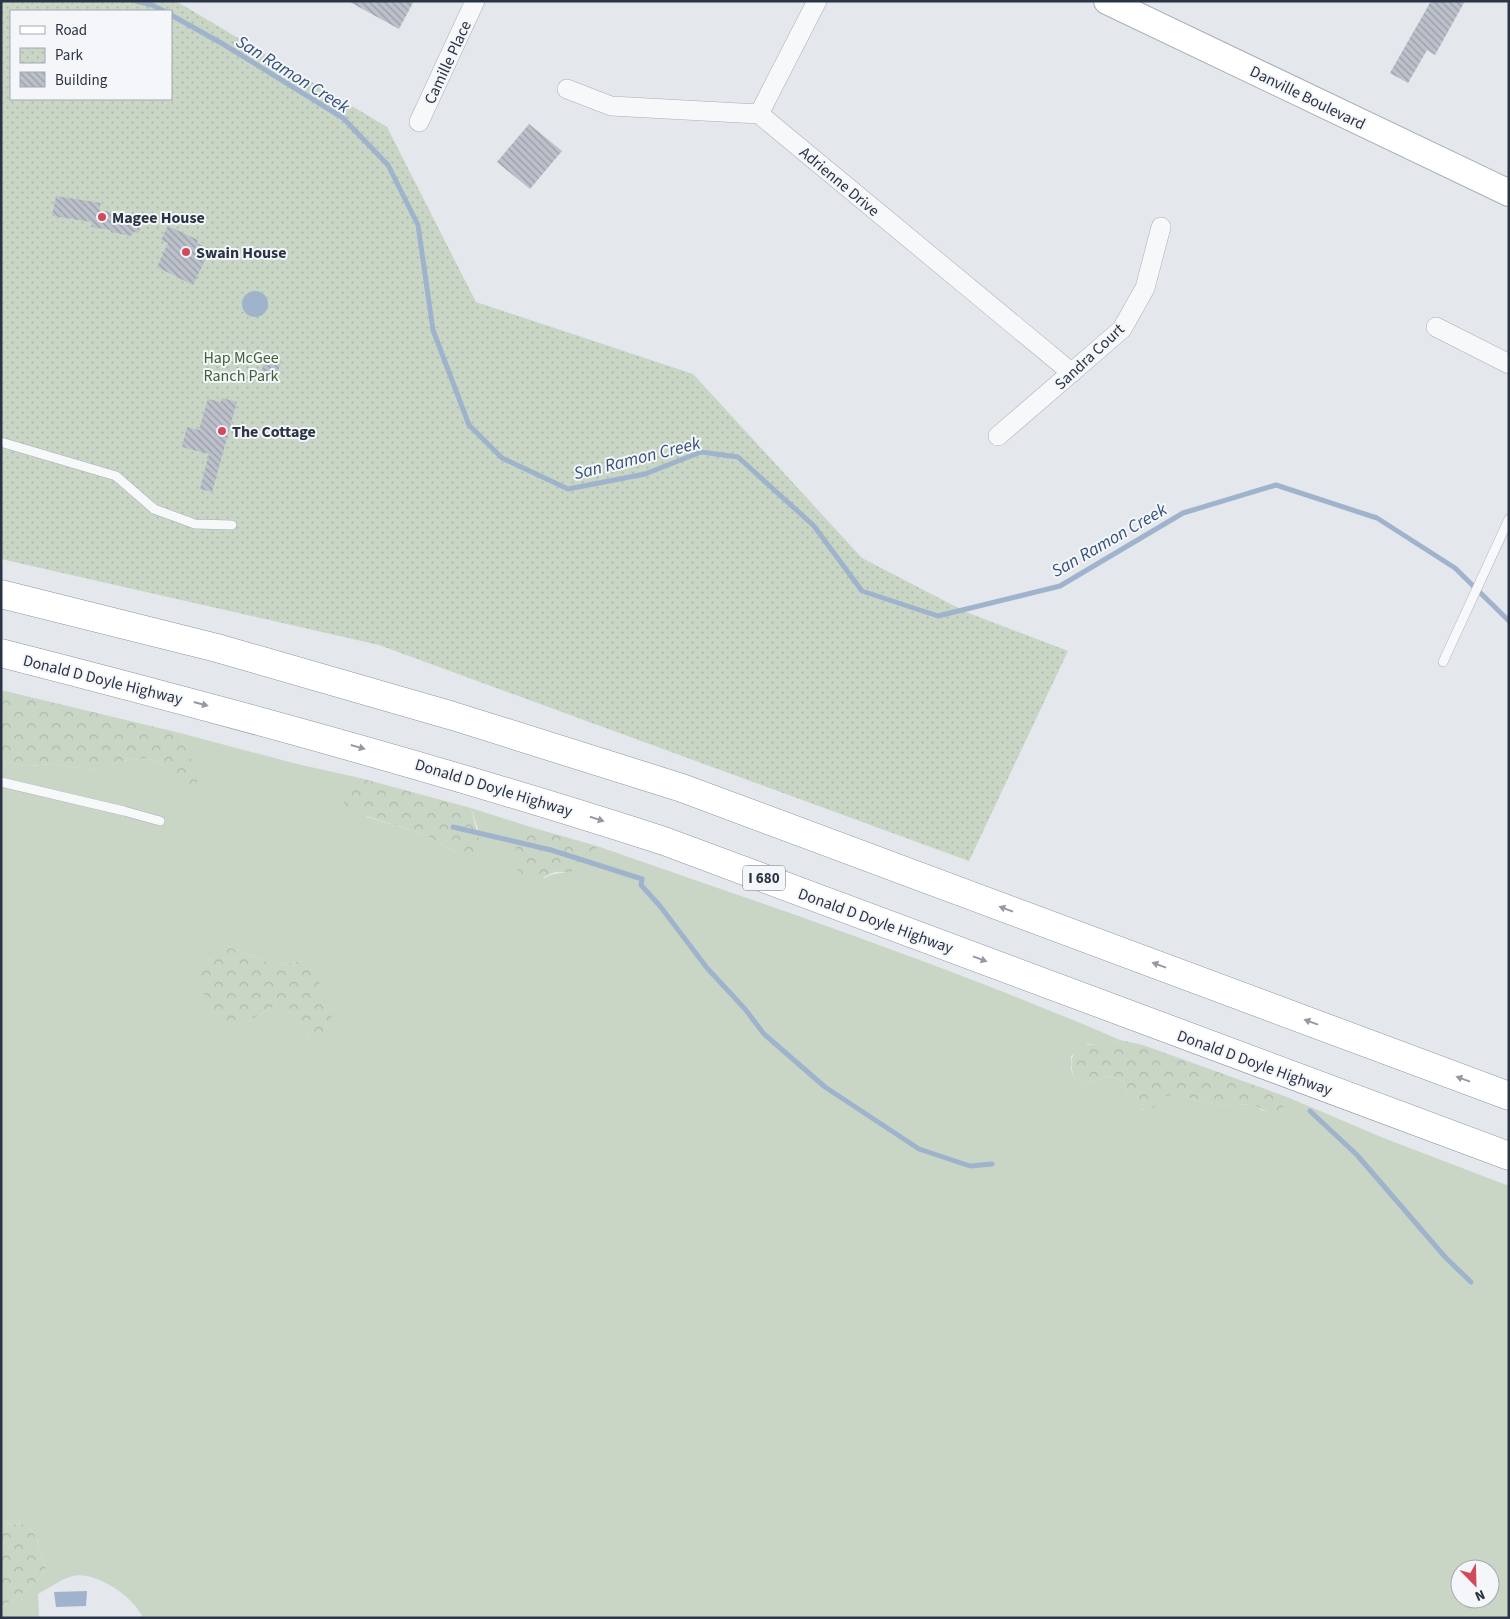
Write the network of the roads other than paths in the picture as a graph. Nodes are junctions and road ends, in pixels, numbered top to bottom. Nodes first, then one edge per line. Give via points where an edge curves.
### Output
1 (475, 1) edge
2 (817, 1) edge
3 (1107, 1) edge
4 (567, 89) dead end
5 (759, 114) junction
6 (419, 122) dead end
7 (1509, 193) edge
8 (1161, 227) dead end
9 (1436, 327) dead end
10 (1509, 364) edge
11 (1072, 373) junction
12 (998, 436) dead end
13 (1, 442) edge
14 (1509, 520) edge
15 (232, 525) dead end
16 (1, 594) edge
17 (1, 653) edge
18 (1443, 662) dead end
19 (1, 782) edge
20 (160, 821) dead end
21 (1509, 1096) edge
22 (1509, 1156) edge

1 - 6 street, Camille Place
2 - 5 street
3 - 7 main road, Danville Boulevard
4 - 5 street via 611,106
5 - 11 street, Adrienne Drive
8 - 11 street, Sandra Court via 1145,288 1122,329
9 - 10 street
11 - 12 street, Sandra Court
13 - 15 lane via 116,476 154,509 195,524
14 - 18 lane
21 -> 16 highway via 682,788 453,716 217,648
17 -> 22 highway, Donald D Doyle Highway / I 680 via 325,738 555,805 664,841
19 - 20 lane

